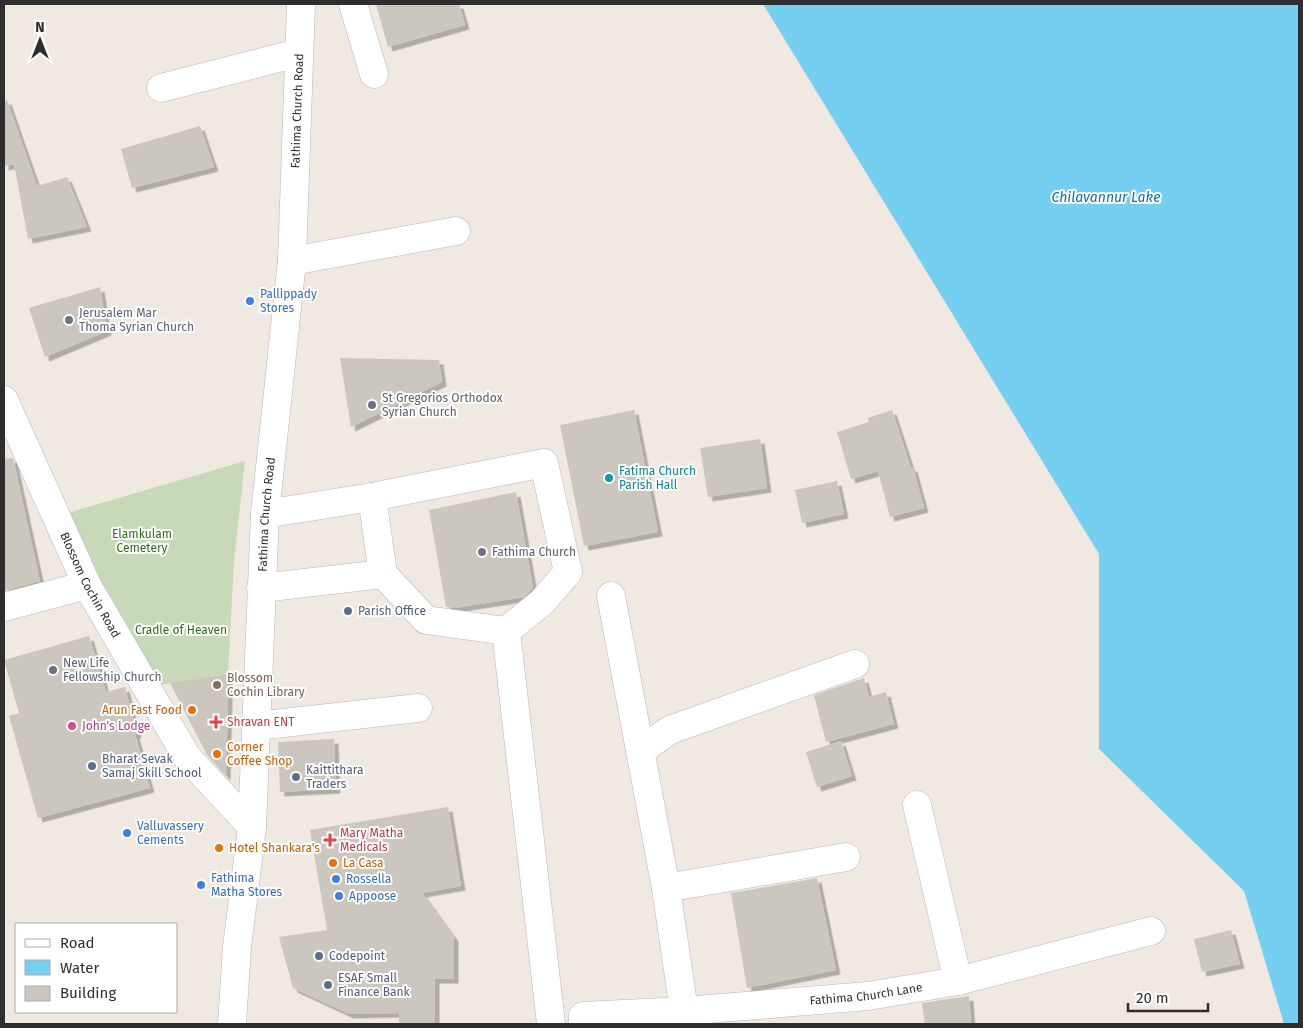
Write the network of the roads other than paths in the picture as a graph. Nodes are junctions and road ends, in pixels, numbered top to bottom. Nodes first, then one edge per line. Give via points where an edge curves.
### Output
1 (300, 4) edge
2 (353, 4) edge
3 (298, 53) junction
4 (374, 74) dead end
5 (161, 88) dead end
6 (456, 231) dead end
7 (292, 261) junction
8 (4, 400) edge
9 (372, 497) junction
10 (265, 514) junction
11 (383, 574) junction
12 (87, 585) junction
13 (261, 588) junction
14 (612, 596) dead end
15 (4, 607) edge
16 (506, 631) junction
17 (855, 664) dead end
18 (418, 708) dead end
19 (256, 726) junction
20 (640, 751) junction
21 (917, 805) dead end
22 (252, 827) junction
23 (846, 857) dead end
24 (666, 888) junction
25 (1151, 931) dead end
26 (958, 981) junction
27 (684, 1010) junction
28 (232, 1024) edge
29 (551, 1024) edge
30 (583, 1024) edge

1 - 3 street, Fathima Church Road
2 - 4 street
3 - 5 street
3 - 7 street, Fathima Church Road
6 - 7 street
7 - 10 street, Fathima Church Road
8 - 12 street, Blossom Cochin Road
9 - 10 street
9 - 11 street
9 - 16 street via 544,463 568,572 542,602
10 - 13 street, Fathima Church Road
11 - 13 street
11 - 16 street via 426,620
12 - 15 street
12 - 22 street, Blossom Cochin Road via 186,757
13 - 19 street, Fathima Church Road
14 - 20 street
16 - 29 street
17 - 20 street via 670,730
18 - 19 street
19 - 22 street, Fathima Church Road
20 - 24 street
21 - 26 street
22 - 28 street, Fathima Church Road via 237,947
23 - 24 street
24 - 27 street
25 - 26 street, Fathima Church Lane
26 - 27 street, Fathima Church Lane via 868,996
27 - 30 street, Fathima Church Lane via 583,1016

